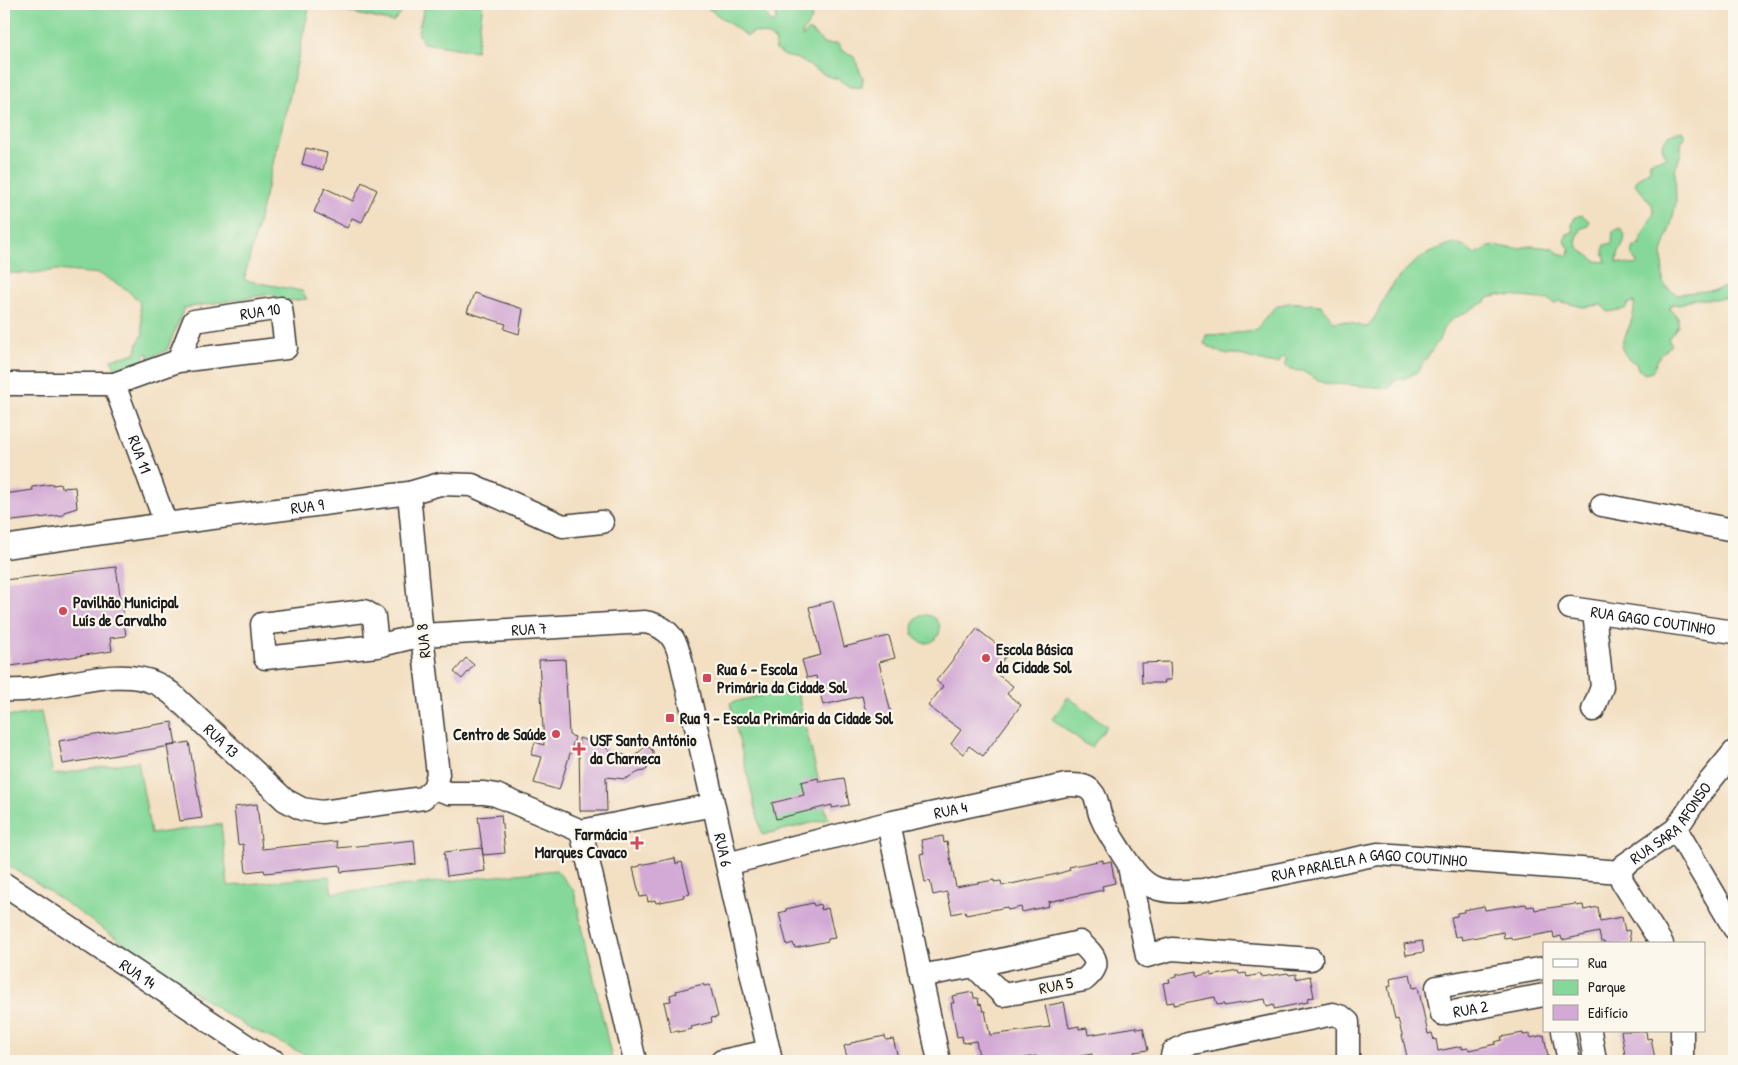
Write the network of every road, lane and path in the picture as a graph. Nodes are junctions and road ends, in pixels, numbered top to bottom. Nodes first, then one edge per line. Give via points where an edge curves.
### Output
1 (178, 361) dead end
2 (4, 384) edge
3 (114, 384) junction
4 (409, 493) junction
5 (1602, 505) dead end
6 (602, 522) dead end
7 (166, 524) junction
8 (1734, 530) edge
9 (4, 547) edge
10 (1570, 608) dead end
11 (1594, 612) junction
12 (1734, 632) edge
13 (422, 635) junction
14 (675, 640) joint
15 (377, 646) junction
16 (4, 690) edge
17 (1593, 710) dead end
18 (1734, 752) edge
19 (434, 788) junction
20 (713, 805) junction
21 (888, 822) junction
22 (1676, 828) junction
23 (581, 831) junction
24 (727, 864) junction
25 (1129, 866) junction
26 (1621, 872) junction
27 (4, 884) edge
28 (1734, 928) edge
29 (1661, 942) edge
30 (1311, 958) dead end
31 (974, 966) dead end
32 (1543, 968) edge
33 (920, 976) junction
34 (1543, 995) edge
35 (1563, 1032) edge
36 (1590, 1032) edge
37 (1682, 1032) edge
38 (770, 1056) edge
39 (274, 1061) edge
40 (635, 1061) edge
41 (722, 1061) edge
42 (939, 1061) edge
43 (1170, 1061) edge
44 (1348, 1061) edge
45 (1569, 1061) edge
46 (1595, 1061) edge
47 (1682, 1061) edge

1 - 3 street
2 - 3 street
3 - 7 street, RUA 11
4 - 6 street, RUA 9 via 440,484 472,485 563,526
4 - 7 street, RUA 9
4 - 13 street, RUA 8
5 - 8 street
7 - 9 street, RUA 9
10 - 11 street, RUA GAGO COUTINHO
11 - 12 street, RUA GAGO COUTINHO
11 - 17 street via 1602,687
13 - 14 street, RUA 7 via 646,622 660,626
13 - 15 street, RUA 7
13 - 19 street, RUA 8 via 438,774
14 - 20 street, RUA 6
15 - 15 street, RUA 7 via 374,617 364,611 262,624 265,658
16 - 19 street, RUA 13 via 20,692 119,676 156,683 171,693 284,800 302,809 322,812 423,798
18 - 22 street, RUA SARA AFONSO
19 - 23 street via 449,793 496,795
20 - 23 street
20 - 24 street, RUA 6
21 - 24 street, RUA 4
21 - 25 street, RUA 4 via 1066,785 1080,786 1090,790 1098,801 1108,834
21 - 33 street
22 - 26 street, RUA SARA AFONSO via 1626,863
22 - 28 street
23 - 40 street
24 - 38 street, RUA 6
25 - 26 street, RUA PARALELA A GAGO COUTINHO via 1149,886 1180,892 1378,854
25 - 30 street via 1147,956 1172,949
26 - 29 street, RUA SARA AFONSO via 1622,881
27 - 39 street, RUA 14 via 263,1057
31 - 33 street
32 - 34 street, RUA 2 via 1437,987 1442,1014
33 - 42 street
35 - 45 street
36 - 46 street
37 - 47 street
38 - 41 street
43 - 44 street via 1173,1052 1188,1044 1333,1014 1348,1022

